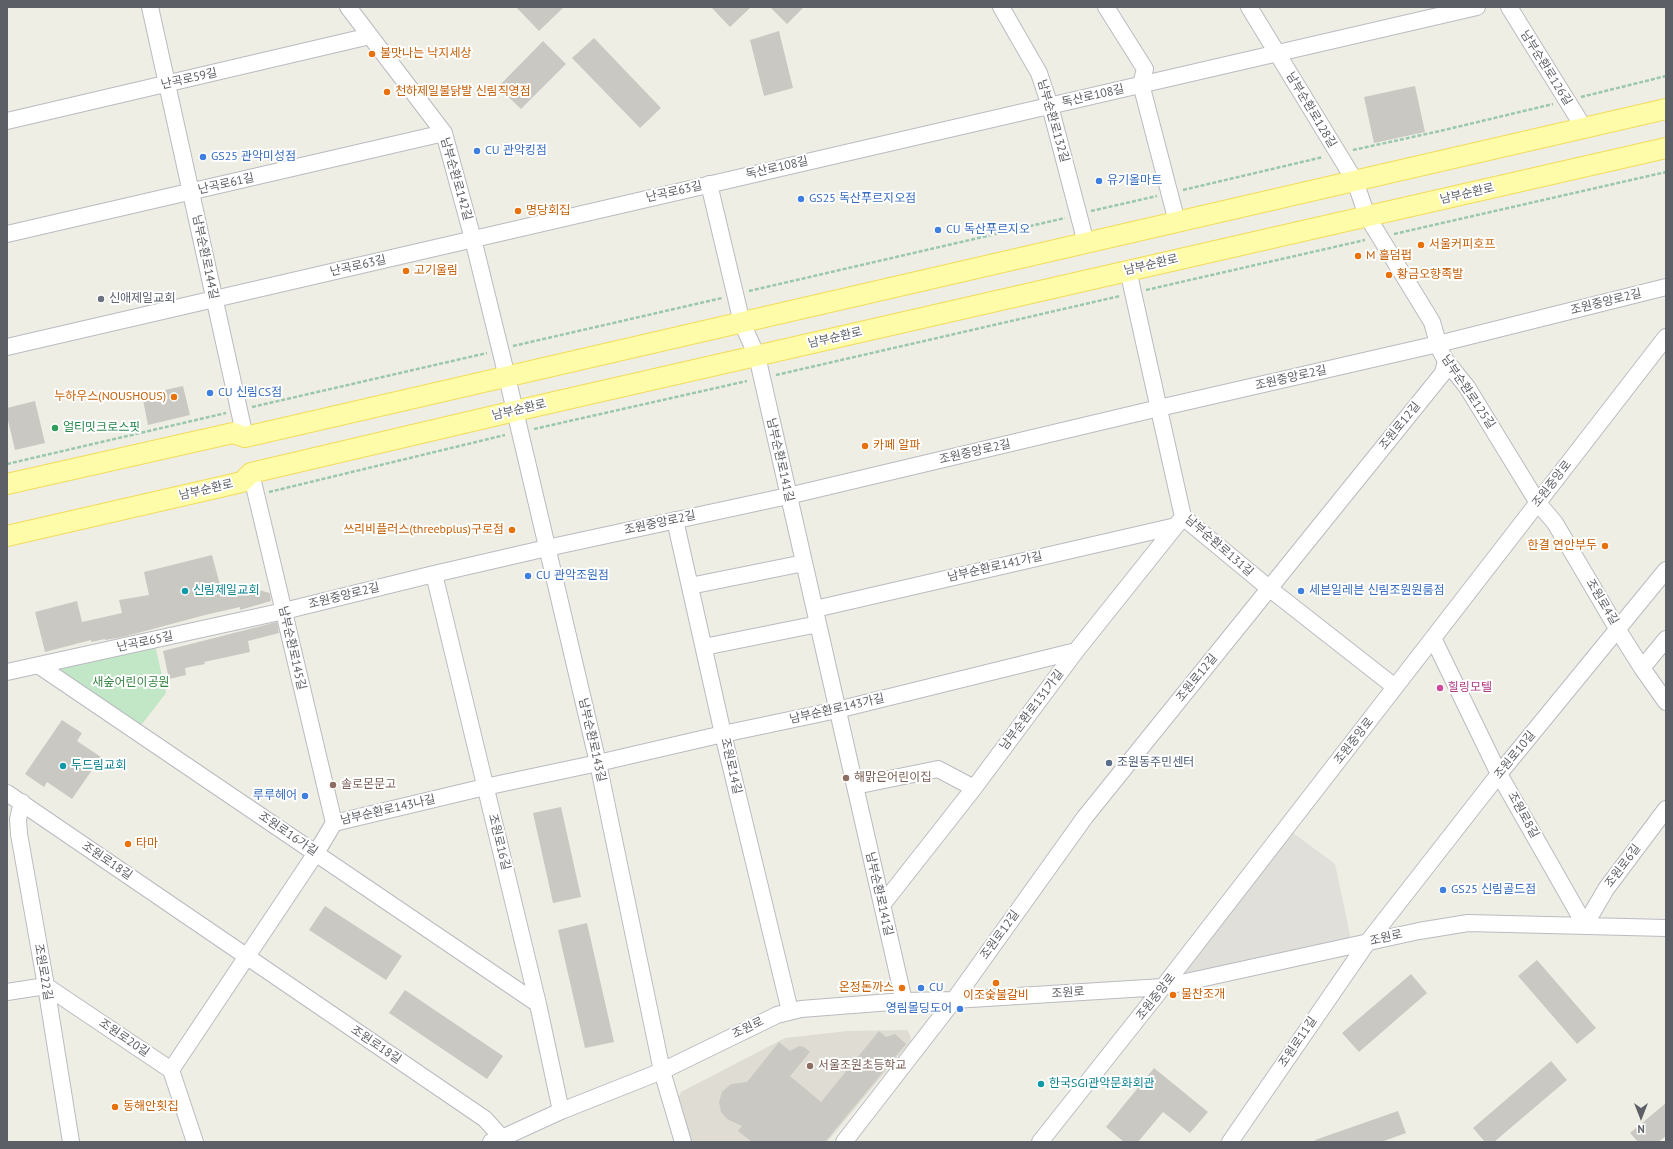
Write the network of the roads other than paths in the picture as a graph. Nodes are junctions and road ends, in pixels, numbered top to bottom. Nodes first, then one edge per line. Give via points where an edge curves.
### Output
1 (150, 7) edge
2 (348, 7) edge
3 (1001, 7) edge
4 (1106, 7) edge
5 (1249, 7) edge
6 (1477, 7) edge
7 (1509, 7) edge
8 (370, 36) junction
9 (1276, 53) junction
10 (167, 84) junction
11 (1141, 84) junction
12 (1050, 106) junction
13 (1666, 109) edge
14 (7, 121) edge
15 (1584, 128) junction
16 (444, 134) junction
17 (1666, 148) edge
18 (1355, 181) junction
19 (709, 184) junction
20 (191, 192) junction
21 (1367, 216) junction
22 (1177, 222) junction
23 (7, 234) edge
24 (473, 239) junction
25 (1086, 243) junction
26 (1128, 270) junction
27 (1666, 287) edge
28 (214, 299) junction
29 (742, 323) junction
30 (1666, 337) edge
31 (1438, 344) junction
32 (7, 347) edge
33 (757, 356) junction
34 (1446, 361) junction
35 (507, 377) junction
36 (1159, 408) junction
37 (515, 411) junction
38 (245, 437) junction
39 (251, 473) junction
40 (7, 484) edge
41 (788, 496) junction
42 (1538, 503) junction
43 (675, 520) junction
44 (1180, 521) junction
45 (7, 536) edge
46 (547, 548) junction
47 (804, 563) junction
48 (1666, 570) edge
49 (434, 574) junction
50 (690, 586) junction
51 (1270, 589) junction
52 (284, 611) junction
53 (816, 617) junction
54 (1618, 630) junction
55 (1433, 638) junction
56 (1666, 639) edge
57 (704, 647) junction
58 (1076, 652) junction
59 (38, 665) junction
60 (1642, 668) junction
61 (7, 672) edge
62 (1395, 687) junction
63 (1666, 702) edge
64 (838, 710) junction
65 (723, 734) junction
66 (598, 763) junction
67 (1499, 774) junction
68 (855, 786) junction
69 (485, 787) junction
70 (974, 788) junction
71 (7, 793) edge
72 (22, 802) junction
73 (1666, 809) edge
74 (334, 823) junction
75 (316, 853) junction
76 (882, 905) junction
77 (1585, 925) junction
78 (1666, 928) edge
79 (1367, 942) junction
80 (246, 956) junction
81 (46, 986) junction
82 (1164, 987) junction
83 (7, 992) edge
84 (954, 1000) junction
85 (904, 1001) junction
86 (538, 1004) junction
87 (790, 1011) junction
88 (170, 1070) junction
89 (662, 1071) junction
90 (561, 1111) junction
91 (499, 1141) edge
92 (71, 1142) edge
93 (195, 1142) edge
94 (683, 1142) edge
95 (844, 1142) edge
96 (1040, 1142) edge
97 (1230, 1142) edge

1 - 10 street, 남부순환로144길
2 - 8 street, 남부순환로142길
3 - 12 street, 남부순환로132길 via 1039,73
4 - 11 street via 1145,69
5 - 9 street, 남부순환로128길
6 - 9 street, 독산로108길
7 - 15 street, 남부순환로126길
8 - 10 street, 난곡로59길
8 - 16 street, 남부순환로142길
9 - 11 street, 독산로108길
9 - 18 street, 남부순환로128길
10 - 14 street, 난곡로59길
10 - 20 street, 남부순환로144길
11 - 12 street, 독산로108길
11 - 22 street
12 - 19 street, 독산로108길
12 - 25 street, 남부순환로132길
13 - 15 main road
15 - 18 main road
16 - 20 street, 난곡로61길
16 - 24 street, 남부순환로142길
17 - 21 main road, 남부순환로
18 - 21 street, 남부순환로128길
18 - 22 main road
19 - 24 street, 난곡로63길
19 - 29 street, 남부순환로141길
20 - 23 street, 난곡로61길
20 - 28 street, 남부순환로144길
21 - 26 main road, 남부순환로
21 - 31 street, 남부순환로125길 via 1432,322
22 - 25 main road
24 - 28 street, 난곡로63길
24 - 35 street, 남부순환로142길
25 - 29 main road
26 - 33 main road, 남부순환로
26 - 36 street, 남부순환로131길
27 - 31 street, 조원중앙로2길
28 - 32 street, 난곡로63길
28 - 38 street, 남부순환로144길
29 - 33 street, 남부순환로141길
29 - 35 main road
30 - 42 street, 조원중앙로
31 - 34 street, 남부순환로125길
31 - 36 street, 조원중앙로2길
33 - 37 main road, 남부순환로
33 - 41 street, 남부순환로141길
34 - 42 street, 남부순환로125길 via 1467,387
34 - 51 street, 조원로12길 via 1443,373
35 - 37 street, 남부순환로142길
35 - 38 main road
36 - 41 street, 조원중앙로2길
36 - 44 street, 남부순환로131길
37 - 39 main road, 남부순환로
37 - 46 street, 남부순환로143길
38 - 40 main road via 233,433
39 - 45 main road, 남부순환로 via 242,482
39 - 52 street, 남부순환로145길
41 - 43 street, 조원중앙로2길
41 - 47 street, 남부순환로141길
42 - 54 street, 조원로4길 via 1555,523
42 - 55 street, 조원중앙로
43 - 46 street, 조원중앙로2길
43 - 50 street, 조원로14길
44 - 51 street, 남부순환로131길
44 - 53 street, 남부순환로141가길
44 - 58 street, 남부순환로131가길
46 - 49 street, 조원중앙로2길
46 - 66 street, 남부순환로143길
47 - 50 street
47 - 53 street, 남부순환로141길
48 - 54 street, 조원로10길
49 - 52 street, 조원중앙로2길
49 - 69 street, 조원로16길
50 - 57 street, 조원로14길
51 - 62 street, 남부순환로131길
51 - 84 street, 조원로12길 via 1085,817
52 - 59 street, 난곡로65길
52 - 74 street, 남부순환로145길
53 - 57 street
53 - 64 street, 남부순환로141길
54 - 60 street, 조원로4길
54 - 67 street, 조원로10길
55 - 62 street, 조원중앙로
55 - 67 street, 조원로8길
56 - 60 street
57 - 65 street, 조원로14길
58 - 64 street, 남부순환로143가길
58 - 70 street, 남부순환로131가길
59 - 61 street, 난곡로65길
59 - 75 street, 조원로16가길
60 - 63 street, 조원로4길
62 - 82 street, 조원중앙로
64 - 65 street, 남부순환로143가길
64 - 68 street, 남부순환로141길
65 - 66 street, 남부순환로143가길
65 - 87 street, 조원로14길
66 - 69 street, 남부순환로143나길
66 - 89 street, 남부순환로143길
67 - 77 street, 조원로8길
67 - 79 street, 조원로10길
68 - 70 street via 938,768
68 - 76 street, 남부순환로141길
69 - 74 street, 남부순환로143나길
69 - 86 street, 조원로16길
70 - 76 street, 남부순환로131가길
71 - 72 street, 조원로18길
72 - 80 street, 조원로18길
72 - 81 street, 조원로22길 via 18,834
73 - 77 street, 조원로6길 via 1606,889
74 - 75 street, 남부순환로143나길
75 - 80 street, 남부순환로143나길
75 - 86 street, 조원로16가길
76 - 85 street, 남부순환로141길
77 - 78 street, 조원로
77 - 79 street, 조원로 via 1468,923
79 - 82 street, 조원로
79 - 97 street, 조원로11길
80 - 88 street
80 - 91 street, 조원로18길 via 485,1119
81 - 83 street
81 - 88 street, 조원로20길
81 - 92 street, 조원로22길
82 - 84 street, 조원로
82 - 96 street, 조원중앙로
84 - 85 street, 조원로
84 - 95 street, 조원로12길
85 - 87 street, 조원로 via 823,1006
86 - 90 street, 조원로16길
87 - 89 street, 조원로 via 767,1019
88 - 93 street
89 - 90 street, 조원로
89 - 94 street, 남부순환로143길
90 - 91 street, 조원로

